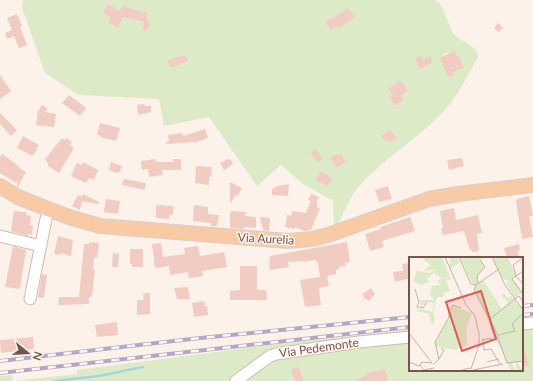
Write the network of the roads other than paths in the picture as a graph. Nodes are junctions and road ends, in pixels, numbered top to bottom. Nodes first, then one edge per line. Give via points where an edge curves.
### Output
1 (533, 185) edge
2 (0, 186) edge
3 (48, 209) junction
4 (0, 236) edge
5 (41, 246) junction
6 (30, 299) dead end
7 (533, 323) edge
8 (523, 324) edge
9 (409, 337) edge
10 (236, 381) edge

1 - 3 main road, Via Aurelia via 429,199 328,235 288,241 100,226
2 - 3 main road, Via Aurelia
3 - 5 street
4 - 5 street
5 - 6 street
7 - 8 street
9 - 10 street, Via Pedemonte via 276,354

